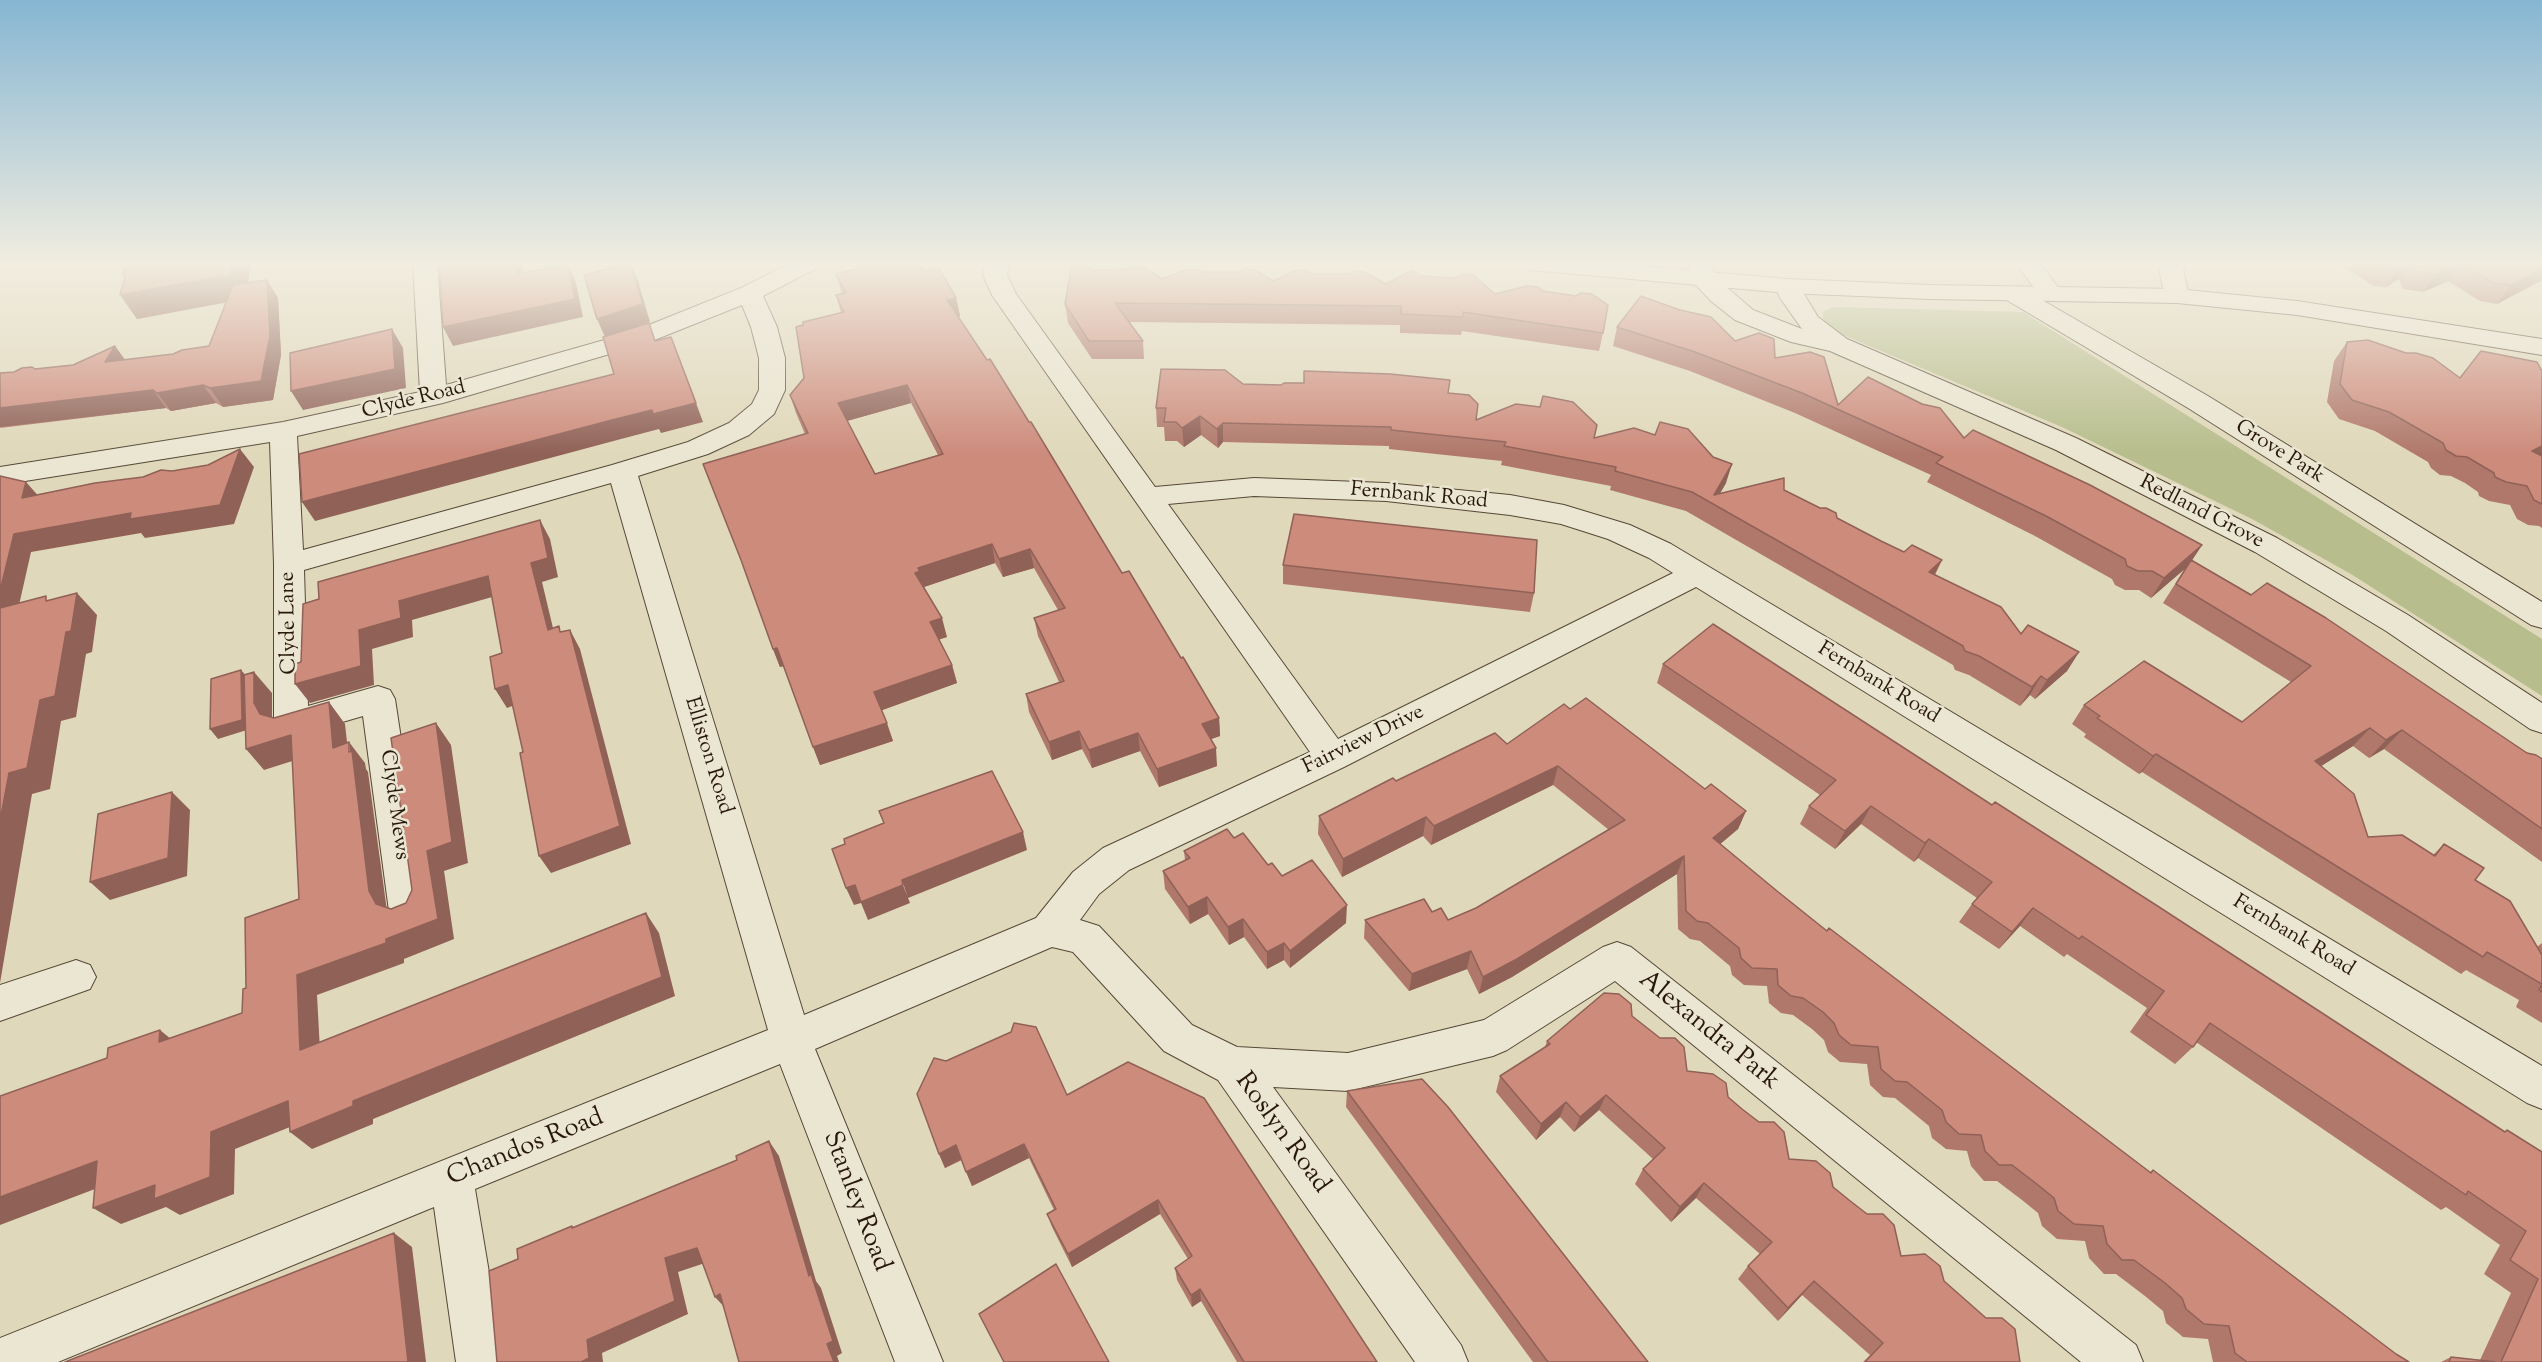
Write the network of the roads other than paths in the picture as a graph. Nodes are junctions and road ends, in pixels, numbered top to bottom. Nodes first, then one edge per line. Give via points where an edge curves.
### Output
1 (429, 327) edge
2 (666, 327) edge
3 (764, 327) edge
4 (1026, 327) edge
5 (1773, 327) edge
6 (1815, 327) edge
7 (2069, 327) edge
8 (2414, 327) edge
9 (1838, 345) junction
10 (2542, 347) edge
11 (434, 397) junction
12 (283, 431) junction
13 (622, 471) junction
14 (0, 476) edge
15 (1146, 497) junction
16 (289, 564) junction
17 (1697, 574) junction
18 (2542, 617) edge
19 (378, 699) joint
20 (2542, 720) edge
21 (1332, 757) junction
22 (408, 911) edge
23 (1050, 930) junction
24 (76, 977) dead end
25 (0, 1003) edge
26 (791, 1040) junction
27 (1233, 1066) junction
28 (2542, 1089) edge
29 (452, 1180) junction
30 (0, 1362) edge
31 (480, 1362) edge
32 (920, 1362) edge
33 (1444, 1362) edge
34 (2119, 1362) edge

1 - 11 street
2 - 11 street, Clyde Road
3 - 13 street via 772,358 772,390 764,408 740,429 698,448
4 - 15 street
5 - 9 street, Redland Grove
6 - 9 street, Redland Grove
7 - 18 street, Grove Park via 2198,402
8 - 10 street
9 - 20 street, Redland Grove via 2066,444 2266,545 2397,622
11 - 12 street, Clyde Road
12 - 14 street, Clyde Road
12 - 16 street, Clyde Lane
13 - 16 street
13 - 26 street, Elliston Road
15 - 17 street, Fernbank Road via 1254,487 1386,492 1510,505 1564,515 1619,532
15 - 21 street
16 - 19 street, Clyde Lane via 291,724
17 - 21 street, Fairview Drive
17 - 28 street, Fernbank Road
19 - 22 street, Clyde Mews
21 - 23 street, Fairview Drive via 1116,859 1086,883
23 - 26 street, Chandos Road
23 - 27 street, Roslyn Road via 1085,938 1178,1038
24 - 25 street
26 - 29 street, Chandos Road
26 - 32 street, Stanley Road
27 - 33 street, Roslyn Road
27 - 34 street, Alexandra Park via 1348,1072 1493,1037 1617,959
29 - 30 street, Chandos Road
29 - 31 street

